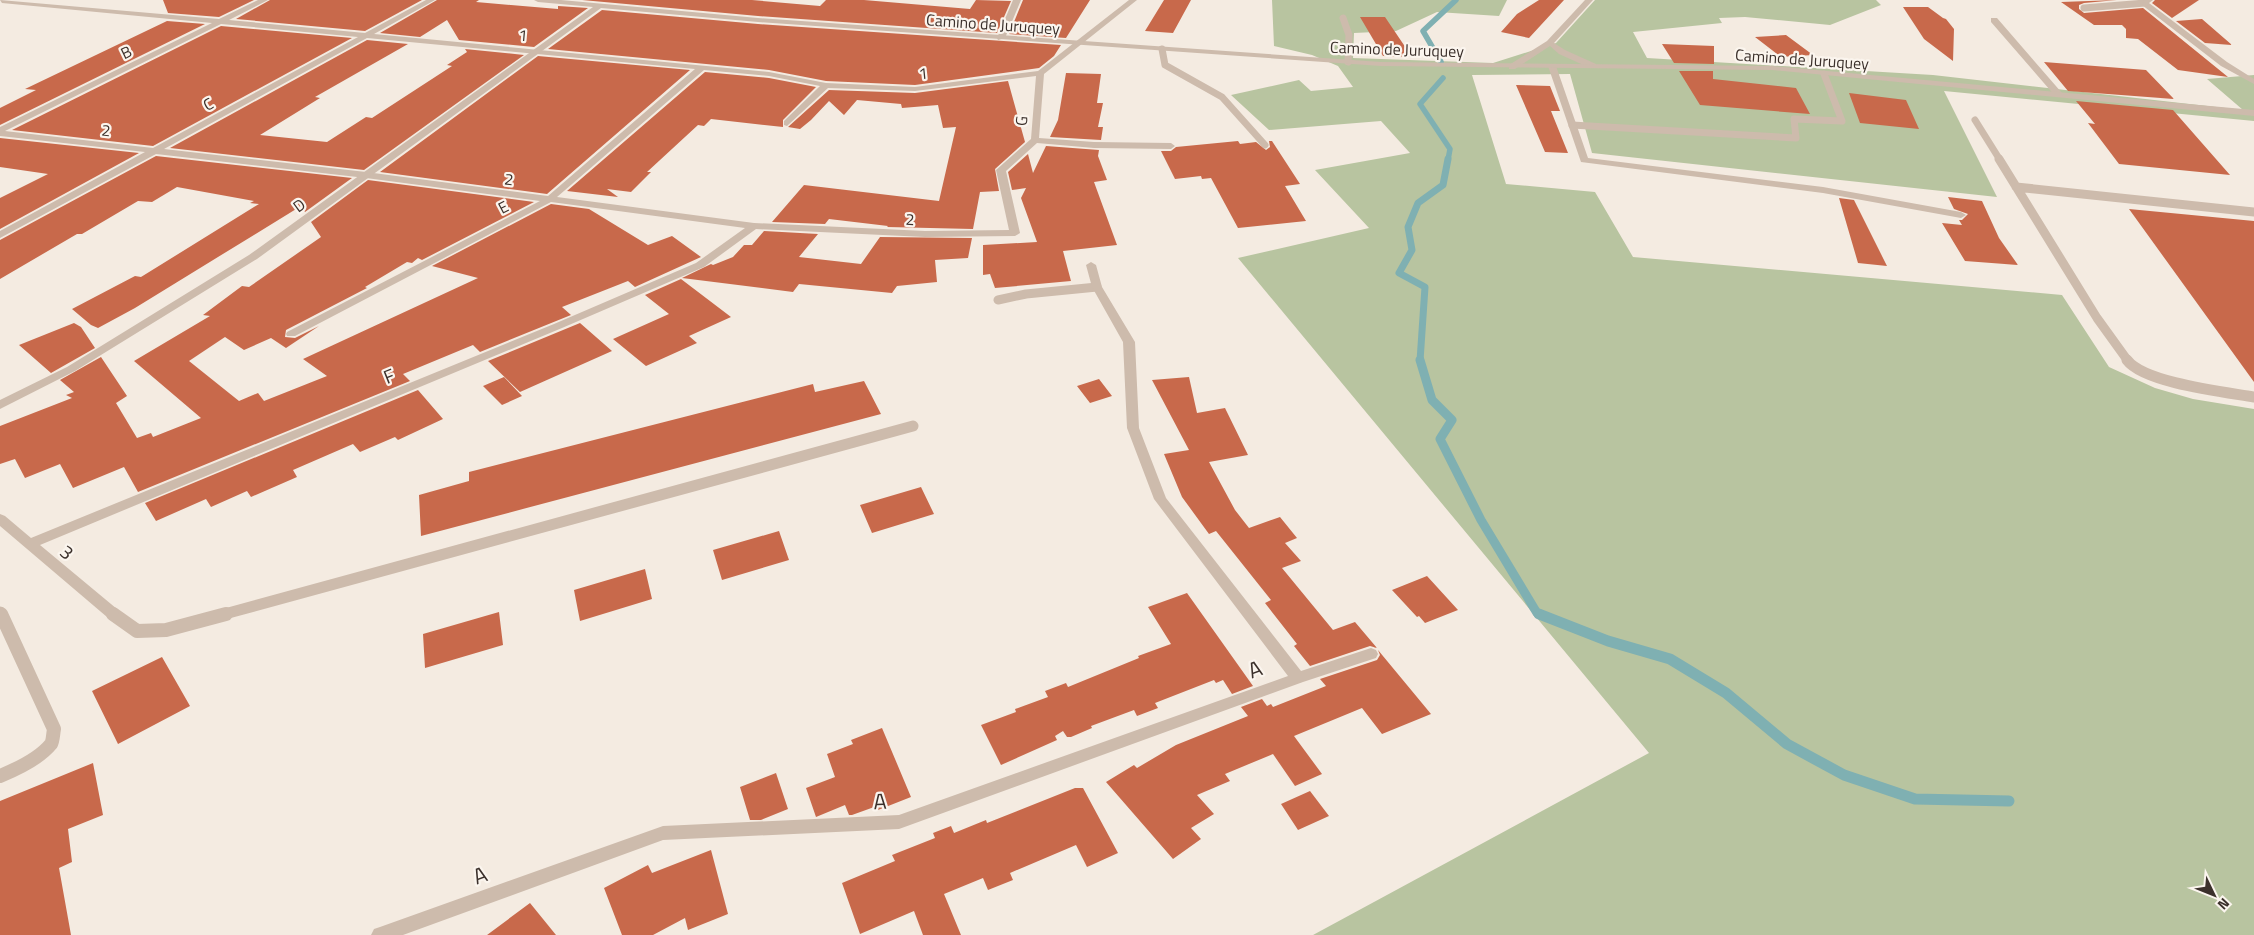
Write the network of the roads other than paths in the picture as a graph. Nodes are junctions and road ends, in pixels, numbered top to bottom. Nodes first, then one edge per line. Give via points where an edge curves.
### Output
1 (264, 0) edge
2 (431, 0) edge
3 (538, 0) edge
4 (1017, 0) edge
5 (1133, 0) edge
6 (1589, 0) edge
7 (2, 1) edge
8 (2147, 1) edge
9 (600, 5) junction
10 (2084, 8) dead end
11 (1343, 18) dead end
12 (1994, 20) dead end
13 (220, 21) junction
14 (367, 35) junction
15 (1001, 38) junction
16 (1080, 43) junction
17 (1550, 43) junction
18 (1162, 49) junction
19 (535, 51) junction
20 (1348, 62) junction
21 (1552, 66) junction
22 (1593, 66) junction
23 (702, 67) junction
24 (1512, 67) junction
25 (1040, 73) junction
26 (1824, 74) junction
27 (2254, 82) edge
28 (826, 85) junction
29 (2059, 95) junction
30 (2254, 113) edge
31 (1975, 120) dead end
32 (787, 123) dead end
33 (1572, 125) junction
34 (0, 130) edge
35 (0, 133) edge
36 (1035, 140) junction
37 (1265, 145) dead end
38 (1171, 146) dead end
39 (154, 151) junction
40 (366, 175) junction
41 (2016, 187) junction
42 (550, 199) junction
43 (2254, 212) edge
44 (1961, 215) dead end
45 (754, 226) junction
46 (1015, 233) joint
47 (0, 235) edge
48 (1092, 265) dead end
49 (1097, 287) junction
50 (998, 300) dead end
51 (291, 334) dead end
52 (2254, 397) edge
53 (0, 405) edge
54 (913, 426) dead end
55 (0, 519) edge
56 (29, 544) junction
57 (0, 612) edge
58 (112, 613) joint
59 (1372, 654) dead end
60 (1298, 678) junction
61 (0, 776) edge
62 (380, 935) edge

1 - 13 street, B
2 - 14 street, C
3 - 9 street, Camino de Juruquey
4 - 15 street
5 - 16 street
6 - 17 street
7 - 13 street, 1
8 - 10 lane
8 - 27 street via 2224,64
9 - 15 street, Camino de Juruquey
9 - 19 street, D
11 - 20 lane via 1349,35
12 - 29 street
13 - 14 street, 1
13 - 34 street, B
14 - 19 street, 1
14 - 39 street, C
15 - 16 street, Camino de Juruquey
16 - 18 street, Camino de Juruquey
16 - 25 street
17 - 22 street
17 - 24 street
18 - 20 street, Camino de Juruquey
18 - 37 lane via 1165,65 1222,97
19 - 23 street, 1
19 - 40 street, D
20 - 24 street, Camino de Juruquey
21 - 22 street, Camino de Juruquey
21 - 24 street, Camino de Juruquey
21 - 33 street
22 - 26 street, Camino de Juruquey via 1772,68
23 - 28 street, 1 via 769,74
23 - 42 street, E
25 - 28 street, 1 via 914,89
25 - 36 street, G
26 - 29 street, Camino de Juruquey
26 - 33 lane via 1842,121 1794,119 1796,138
28 - 32 street
29 - 30 street, Camino de Juruquey
31 - 41 lane
33 - 44 street via 1584,160 1823,190
35 - 39 street, 2
36 - 38 street
36 - 46 street, G via 1001,170
39 - 40 street, 2
39 - 47 street, C
40 - 42 street, 2
40 - 53 street, D via 253,257 71,369
41 - 43 lane
41 - 52 lane via 2097,318 2132,367 2178,384
42 - 45 street, 2
42 - 51 street, E
45 - 46 street, 2 via 925,234
45 - 56 street, F via 700,265
48 - 49 street
49 - 50 lane
49 - 60 street via 1129,342 1133,428 1160,499
54 - 58 lane via 166,630 137,631
55 - 56 street, 3
56 - 58 street, 3
57 - 61 lane via 54,730 52,743 38,756
59 - 60 street, A
60 - 62 street, A via 899,822 663,832

